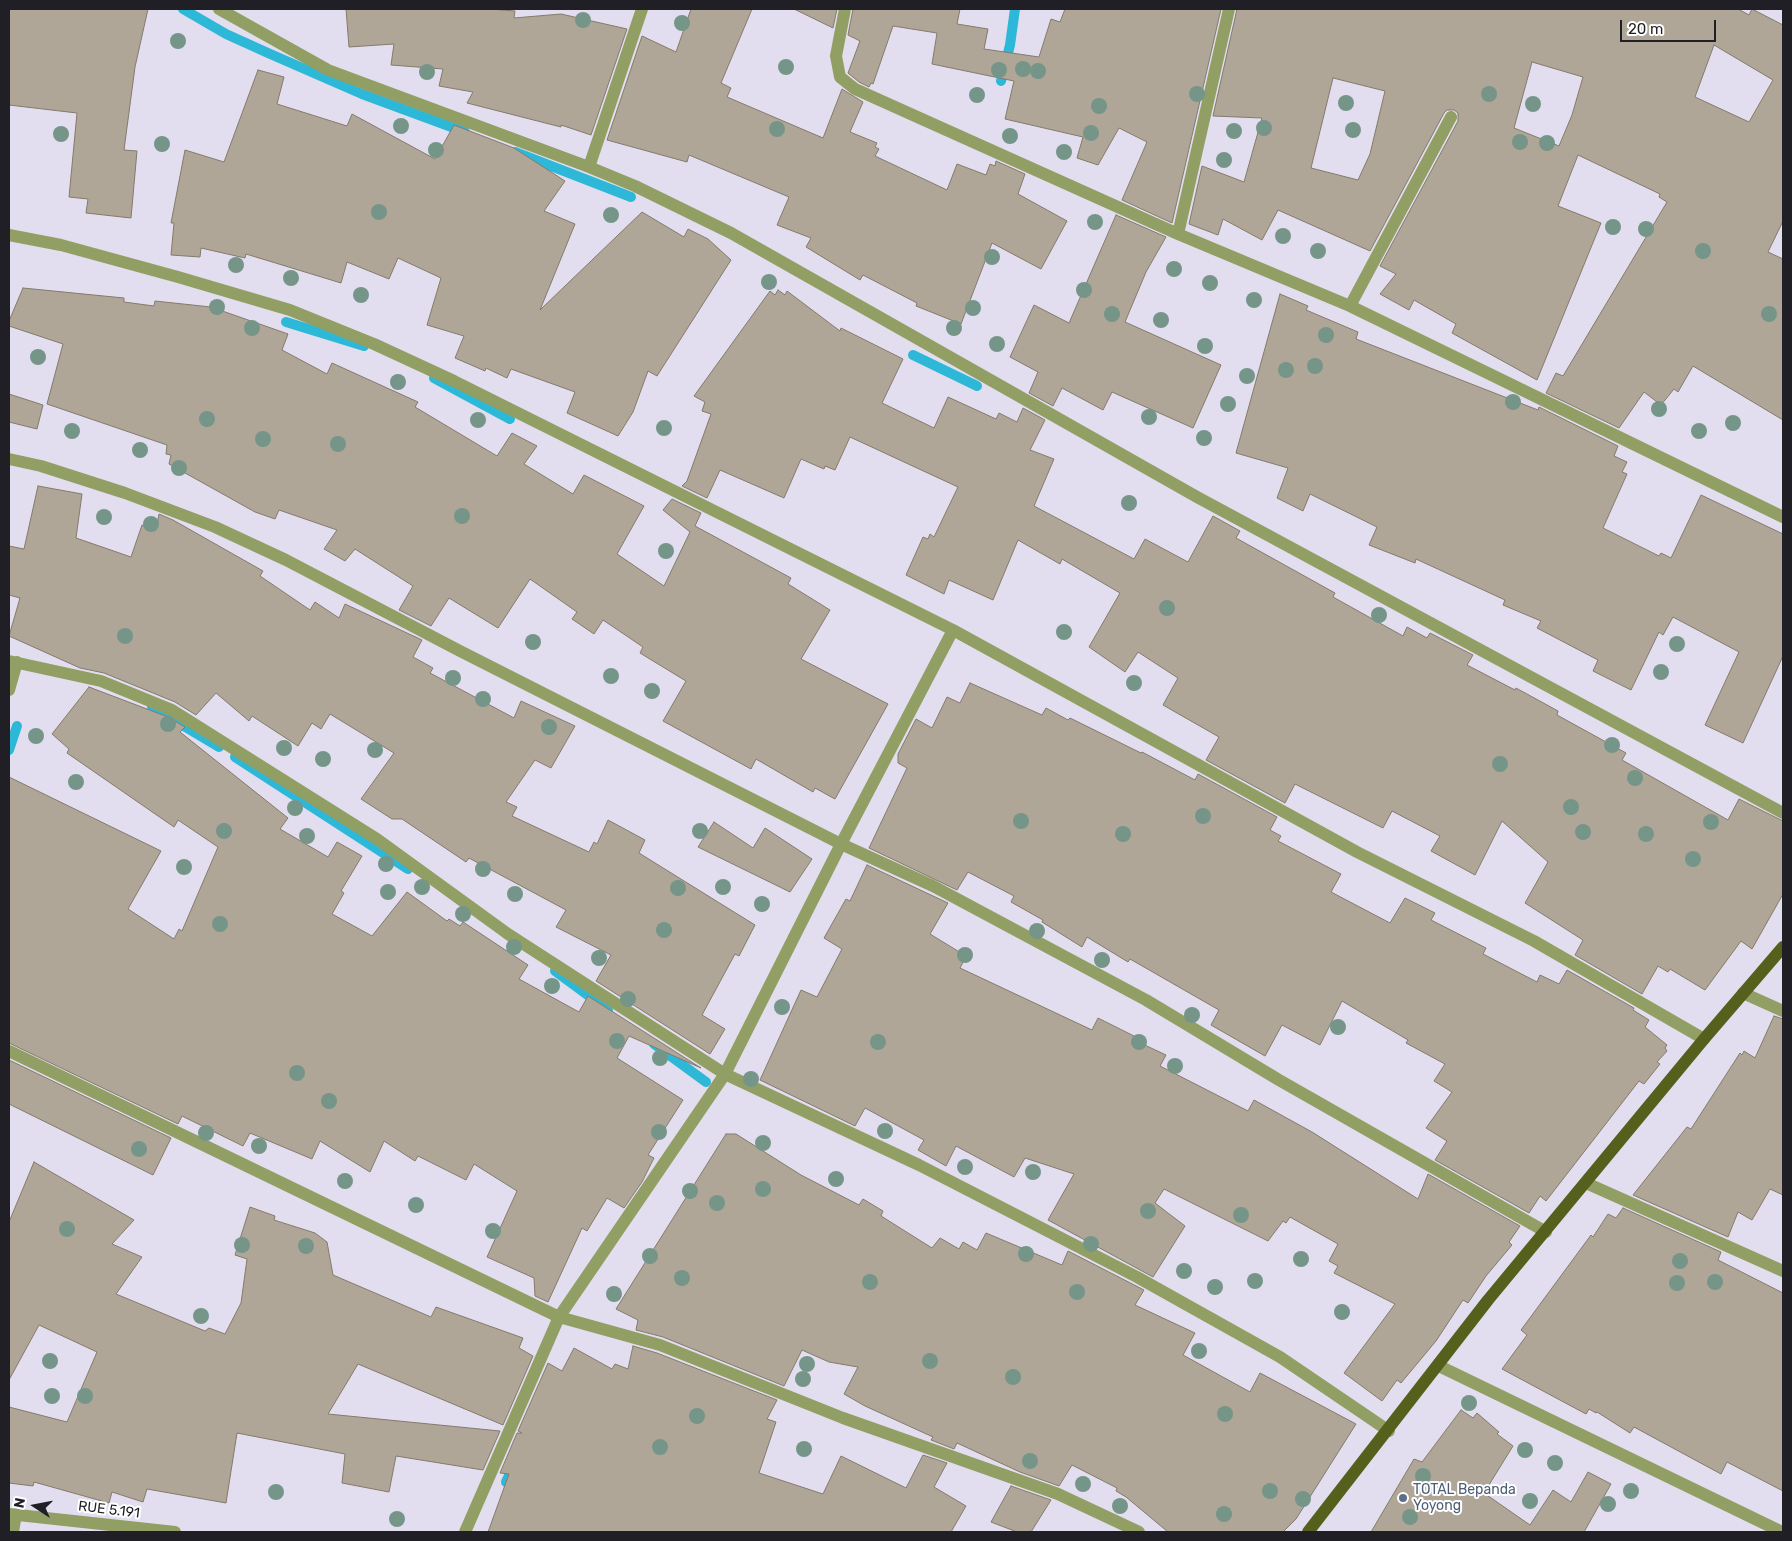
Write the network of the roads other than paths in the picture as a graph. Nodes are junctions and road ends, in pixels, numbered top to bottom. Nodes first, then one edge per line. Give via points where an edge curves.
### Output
1 (219, 9) edge
2 (642, 9) edge
3 (845, 9) edge
4 (1229, 9) edge
5 (1451, 117) dead end
6 (590, 167) junction
7 (9, 234) edge
8 (1178, 234) junction
9 (1350, 306) junction
10 (9, 459) edge
11 (1783, 517) edge
12 (953, 630) junction
13 (13, 661) edge
14 (9, 690) edge
15 (1783, 813) edge
16 (841, 844) junction
17 (1783, 947) edge
18 (1743, 993) junction
19 (1783, 1011) edge
20 (1704, 1039) junction
21 (9, 1051) edge
22 (726, 1074) junction
23 (1586, 1183) junction
24 (1546, 1232) junction
25 (1783, 1272) edge
26 (559, 1317) junction
27 (1439, 1366) junction
28 (1388, 1431) junction
29 (12, 1514) edge
30 (13, 1532) edge
31 (176, 1532) edge
32 (465, 1532) edge
33 (1139, 1532) edge
34 (1308, 1532) edge
35 (1782, 1532) edge

1 - 6 street via 349,78
2 - 6 street
3 - 8 street via 836,56 840,77 855,88
4 - 8 street
5 - 9 street
6 - 15 street via 731,233 1188,492
7 - 12 street via 61,245 290,310 374,344
8 - 9 street
9 - 11 street
10 - 16 street via 125,493 215,527 286,560
12 - 16 street
12 - 20 street via 1357,852 1534,941
13 - 14 street
13 - 22 street via 101,681 172,710 377,839 508,934
16 - 22 street
16 - 24 street via 933,886 1146,1000
17 - 18 main road
18 - 19 street
18 - 20 main road
20 - 23 main road
21 - 26 street
22 - 26 street
22 - 28 street via 919,1165 1136,1277 1280,1357
23 - 24 main road
23 - 25 street
24 - 27 main road via 1488,1300
26 - 32 street
26 - 33 street via 660,1345 844,1418 1058,1494
27 - 28 main road
27 - 35 street
28 - 34 main road
29 - 30 street
29 - 31 street, RUE 5.191

